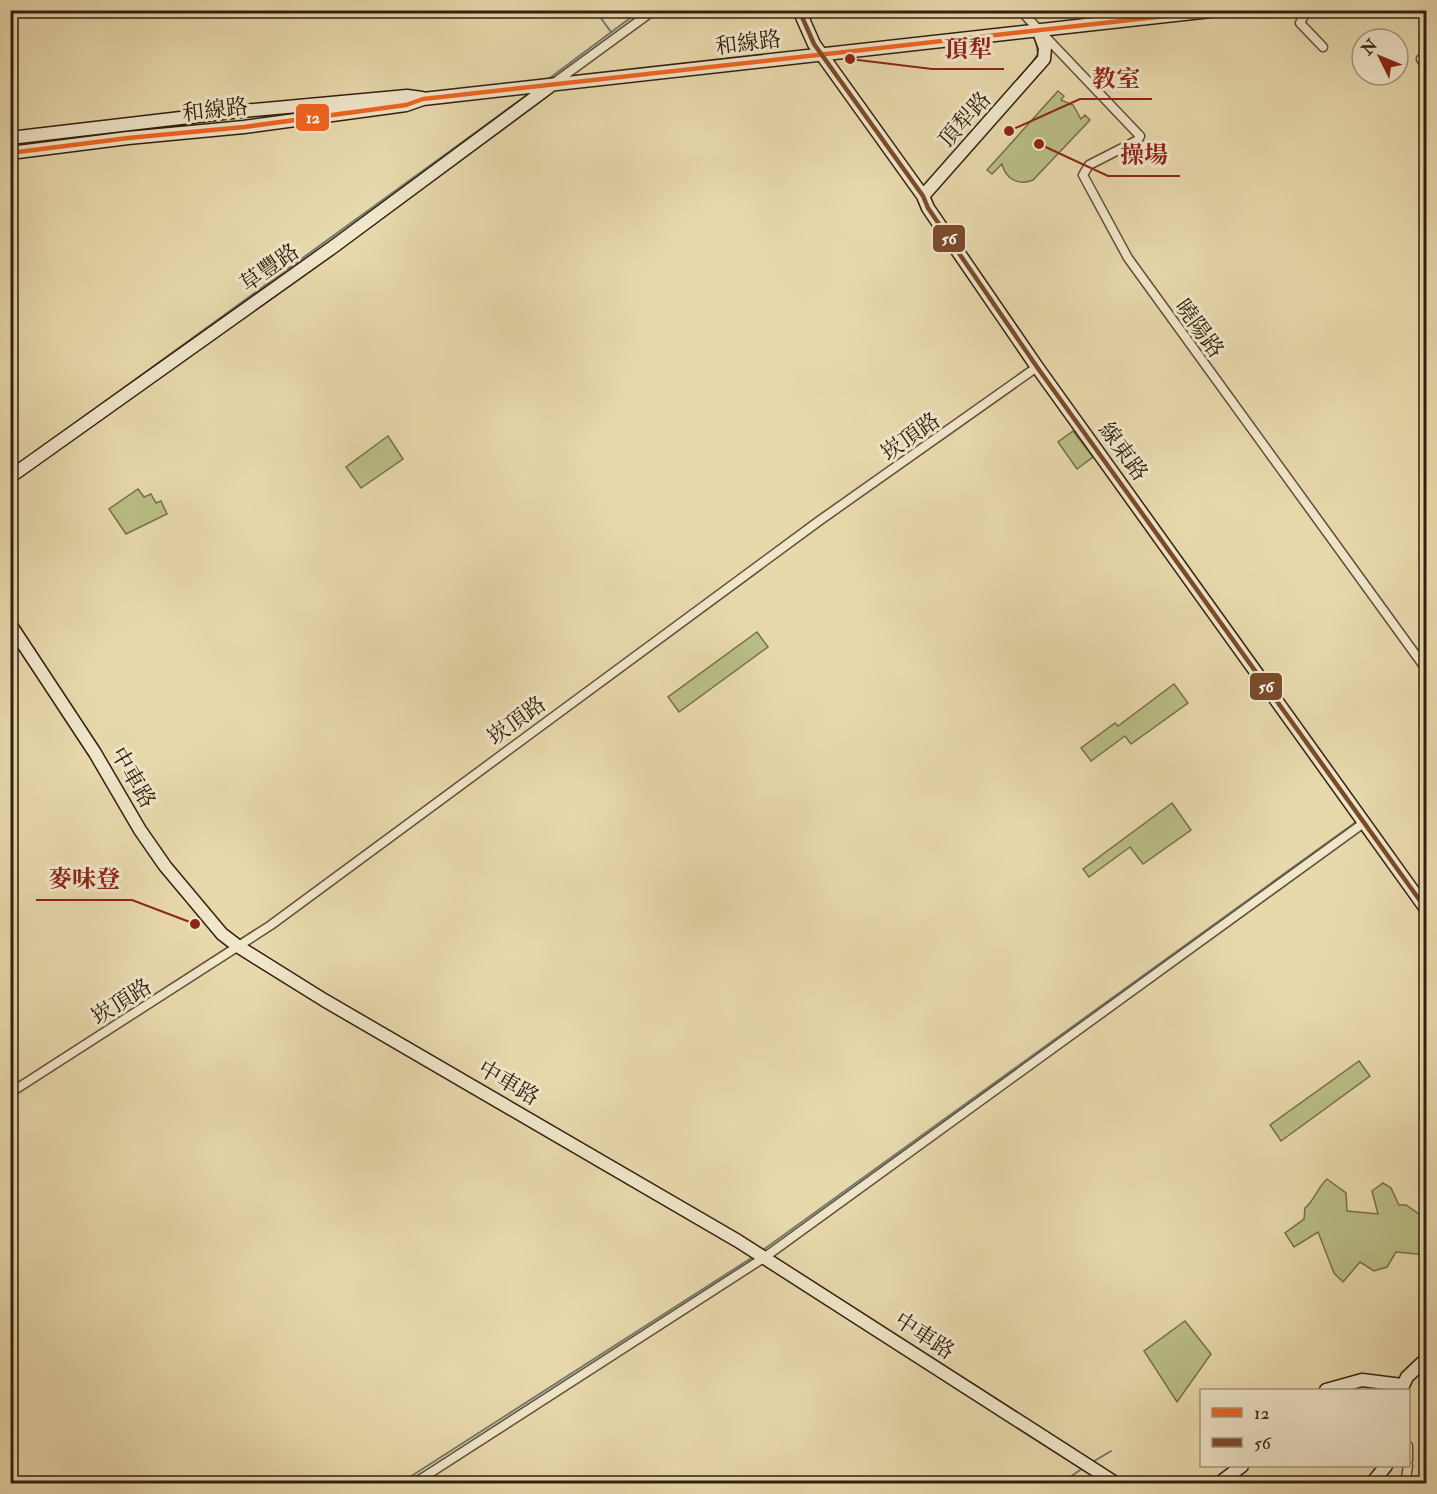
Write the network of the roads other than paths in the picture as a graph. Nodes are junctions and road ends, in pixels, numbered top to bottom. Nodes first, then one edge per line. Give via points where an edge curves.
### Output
1 (654, 10) edge
2 (799, 10) edge
3 (1020, 10) edge
4 (1220, 10) edge
5 (1307, 10) edge
6 (1040, 32) junction
7 (1323, 47) dead end
8 (822, 55) junction
9 (1426, 56) edge
10 (1426, 67) edge
11 (549, 86) junction
12 (423, 99) junction
13 (10, 138) edge
14 (10, 153) edge
15 (923, 196) junction
16 (1037, 367) junction
17 (10, 477) edge
18 (10, 624) edge
19 (1426, 669) edge
20 (1365, 822) junction
21 (1426, 909) edge
22 (239, 947) junction
23 (10, 1093) edge
24 (765, 1257) junction
25 (1426, 1359) edge
26 (1401, 1388) edge
27 (1330, 1389) edge
28 (1241, 1467) edge
29 (1385, 1467) edge
30 (1408, 1467) edge
31 (413, 1484) edge
32 (1117, 1484) edge
33 (1218, 1484) edge
34 (1371, 1484) edge
35 (1405, 1484) edge

1 - 11 street
2 - 8 street, 線東路
3 - 6 street
4 - 6 street, 和線路
5 - 7 street via 1300,25
6 - 8 street, 和線路 via 992,34
6 - 15 street, 頂犁路 via 1044,59
6 - 19 street, 曉陽路 via 1140,136 1089,165 1083,175 1128,258
8 - 11 street, 和線路
8 - 15 street, 線東路
9 - 10 street via 1421,59
11 - 12 street, 和線路
11 - 17 street, 草豐路 via 333,247
12 - 13 street, 和線路 via 407,96 232,112
12 - 14 street, 和線路 via 406,105 252,126
15 - 16 street, 線東路
16 - 20 street, 線東路
16 - 22 street, 崁頂路 via 819,521
18 - 22 street, 中車路 via 152,848 222,934
20 - 21 street, 線東路
20 - 24 street
22 - 23 street, 崁頂路
22 - 24 street, 中車路
24 - 31 street
24 - 32 street, 中車路
25 - 26 street
26 - 27 street via 1362,1380
28 - 33 street
29 - 34 street
30 - 35 street

